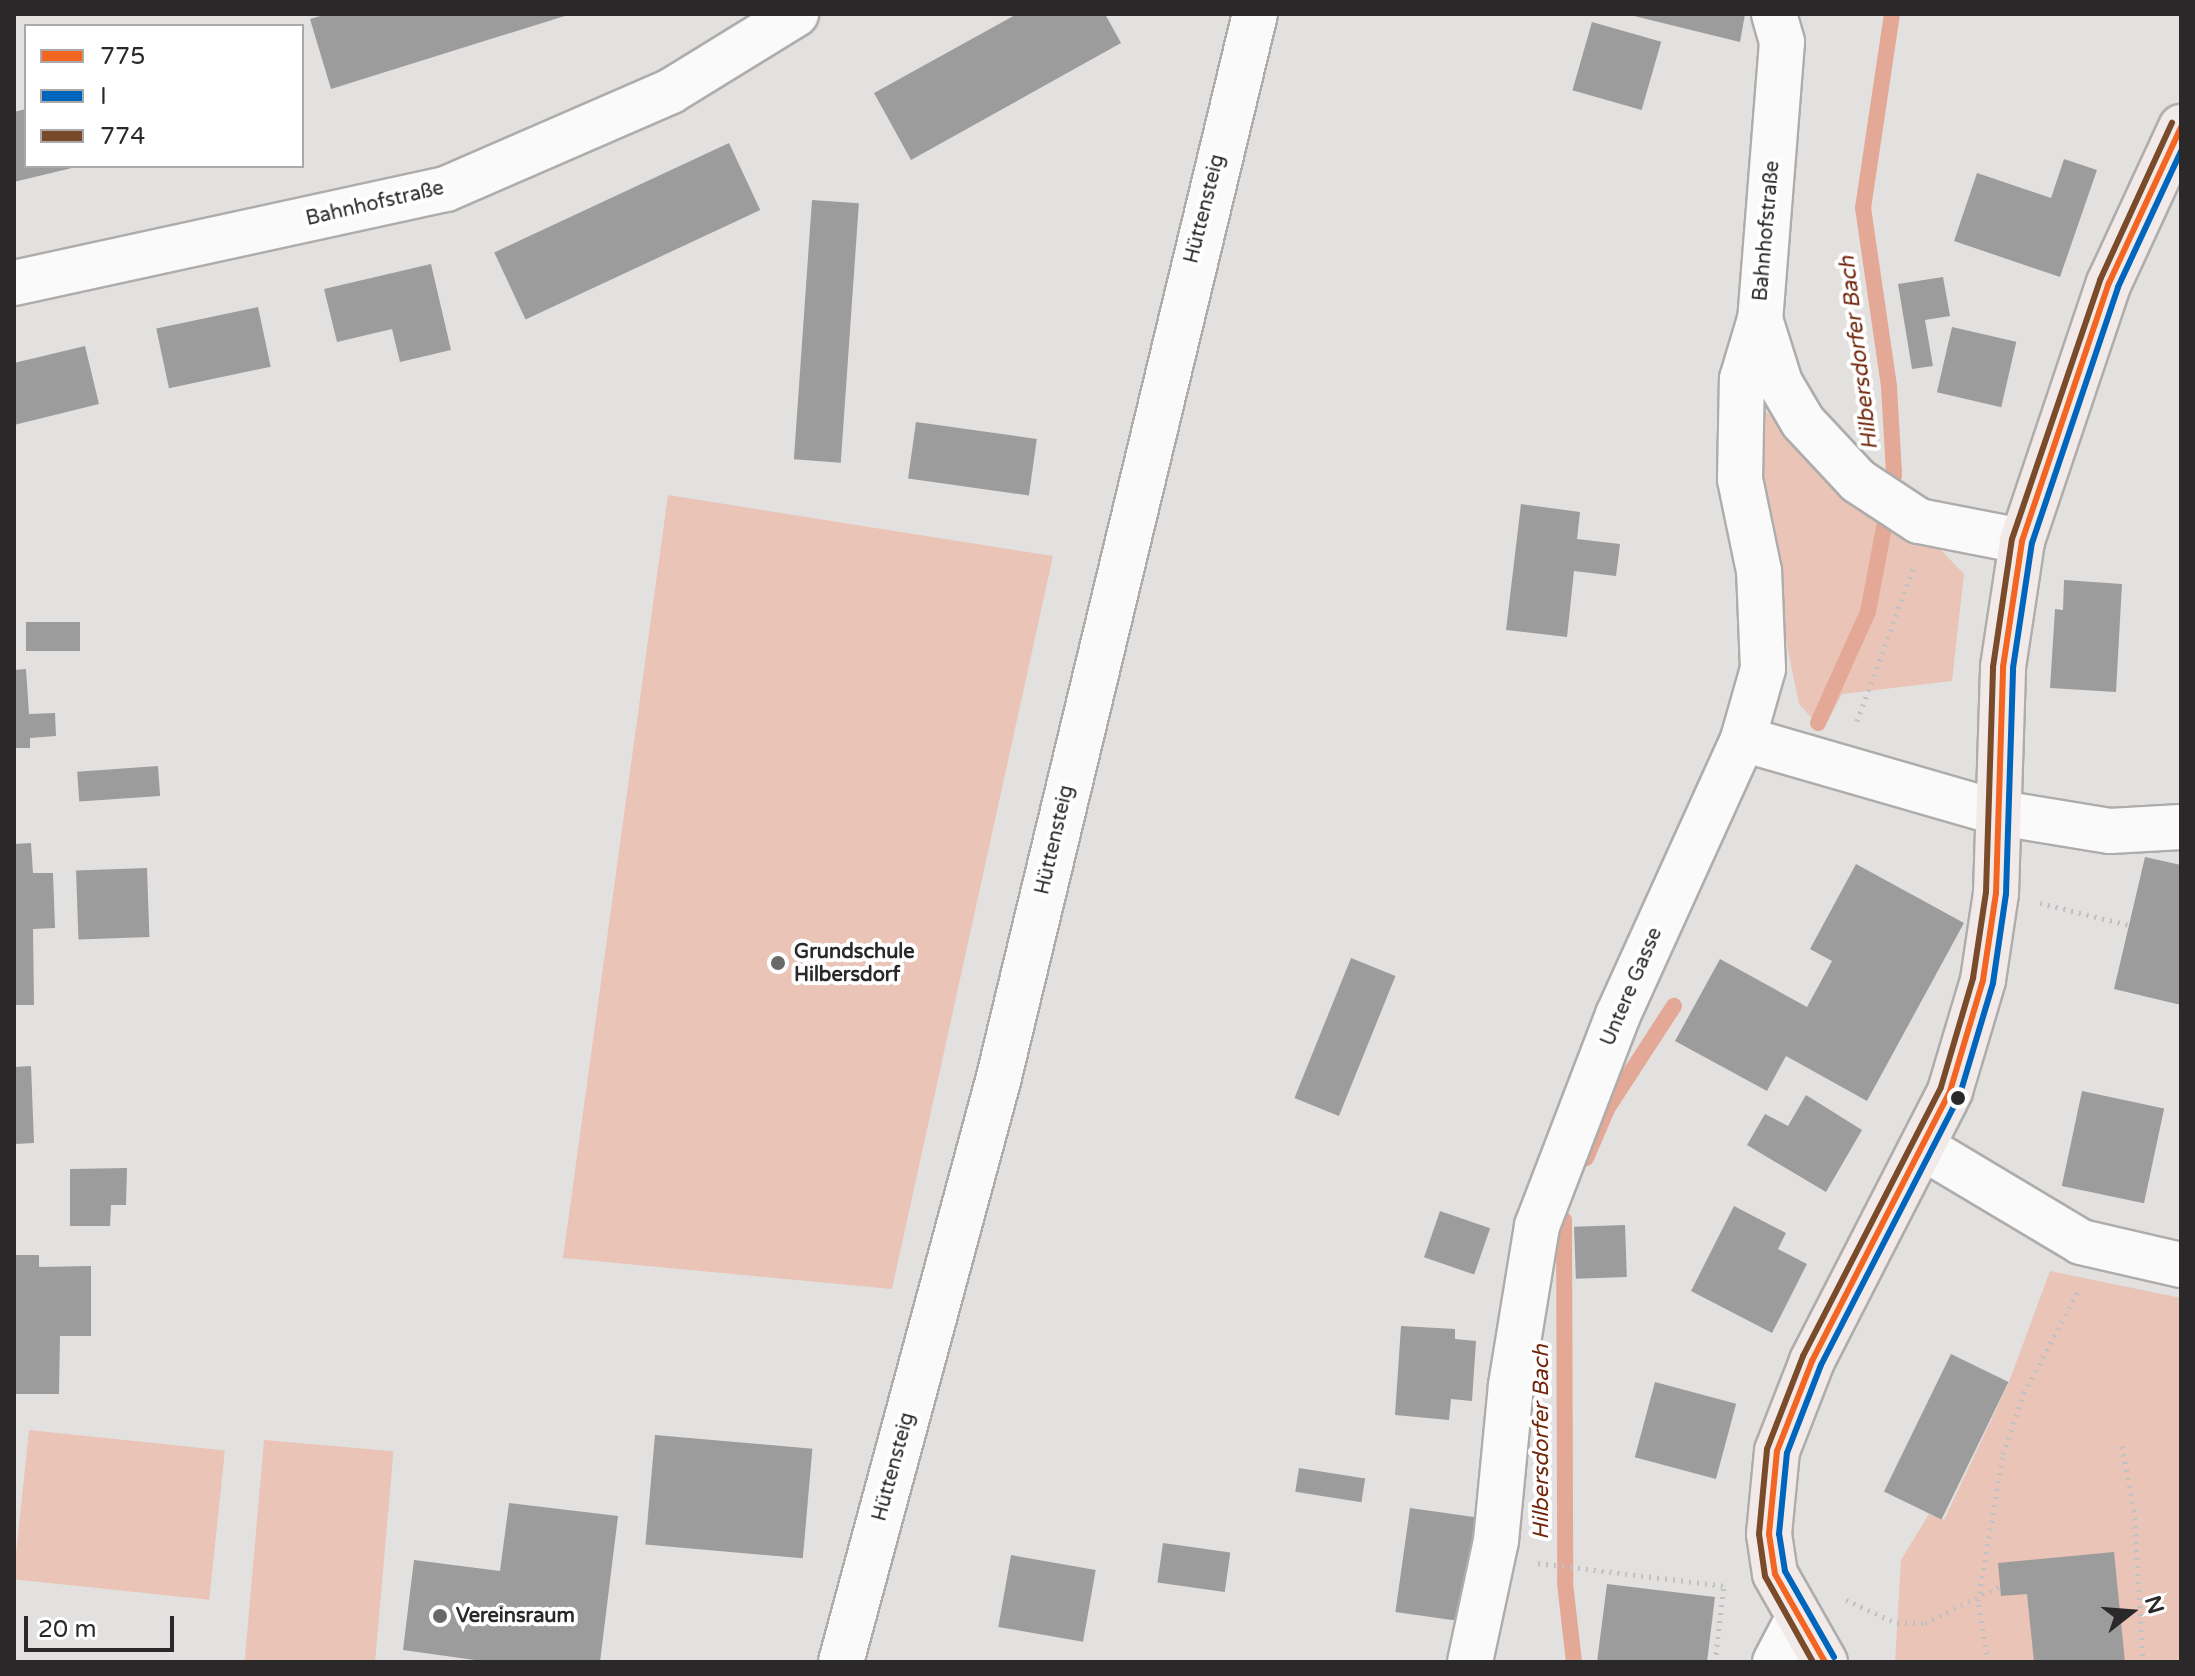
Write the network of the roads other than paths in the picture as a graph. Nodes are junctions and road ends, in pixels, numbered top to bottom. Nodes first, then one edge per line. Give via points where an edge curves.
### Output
1 (796, 14) edge
2 (1255, 14) edge
3 (1774, 14) edge
4 (2181, 127) edge
5 (14, 283) edge
6 (1760, 319) junction
7 (2022, 541) junction
8 (1743, 739) junction
9 (2000, 813) junction
10 (2175, 817) edge
11 (1924, 1148) junction
12 (2181, 1265) edge
13 (1796, 1622) junction
14 (841, 1662) edge
15 (1470, 1662) edge
16 (1775, 1662) edge
17 (1825, 1662) edge

1 - 5 street, Bahnhofstraße via 671,91 446,189
2 - 14 street, Hüttensteig via 998,1081
3 - 6 street, Bahnhofstraße via 1782,42
4 - 7 main road via 2109,283
6 - 7 street, Bahnhofstraße via 1780,383 1803,422 1858,481 1924,522
6 - 8 street, Untere Gasse via 1742,379 1740,479 1759,571 1763,669
7 - 9 main road via 2003,667
8 - 9 street
8 - 15 street, Untere Gasse via 1618,1015 1537,1226 1511,1385 1496,1541
9 - 10 street via 2110,831
9 - 11 main road via 1996,893 1983,980 1950,1091
11 - 12 street via 2081,1242
11 - 13 main road via 1812,1361 1777,1451 1769,1534 1775,1574
13 - 16 street
13 - 17 main road

